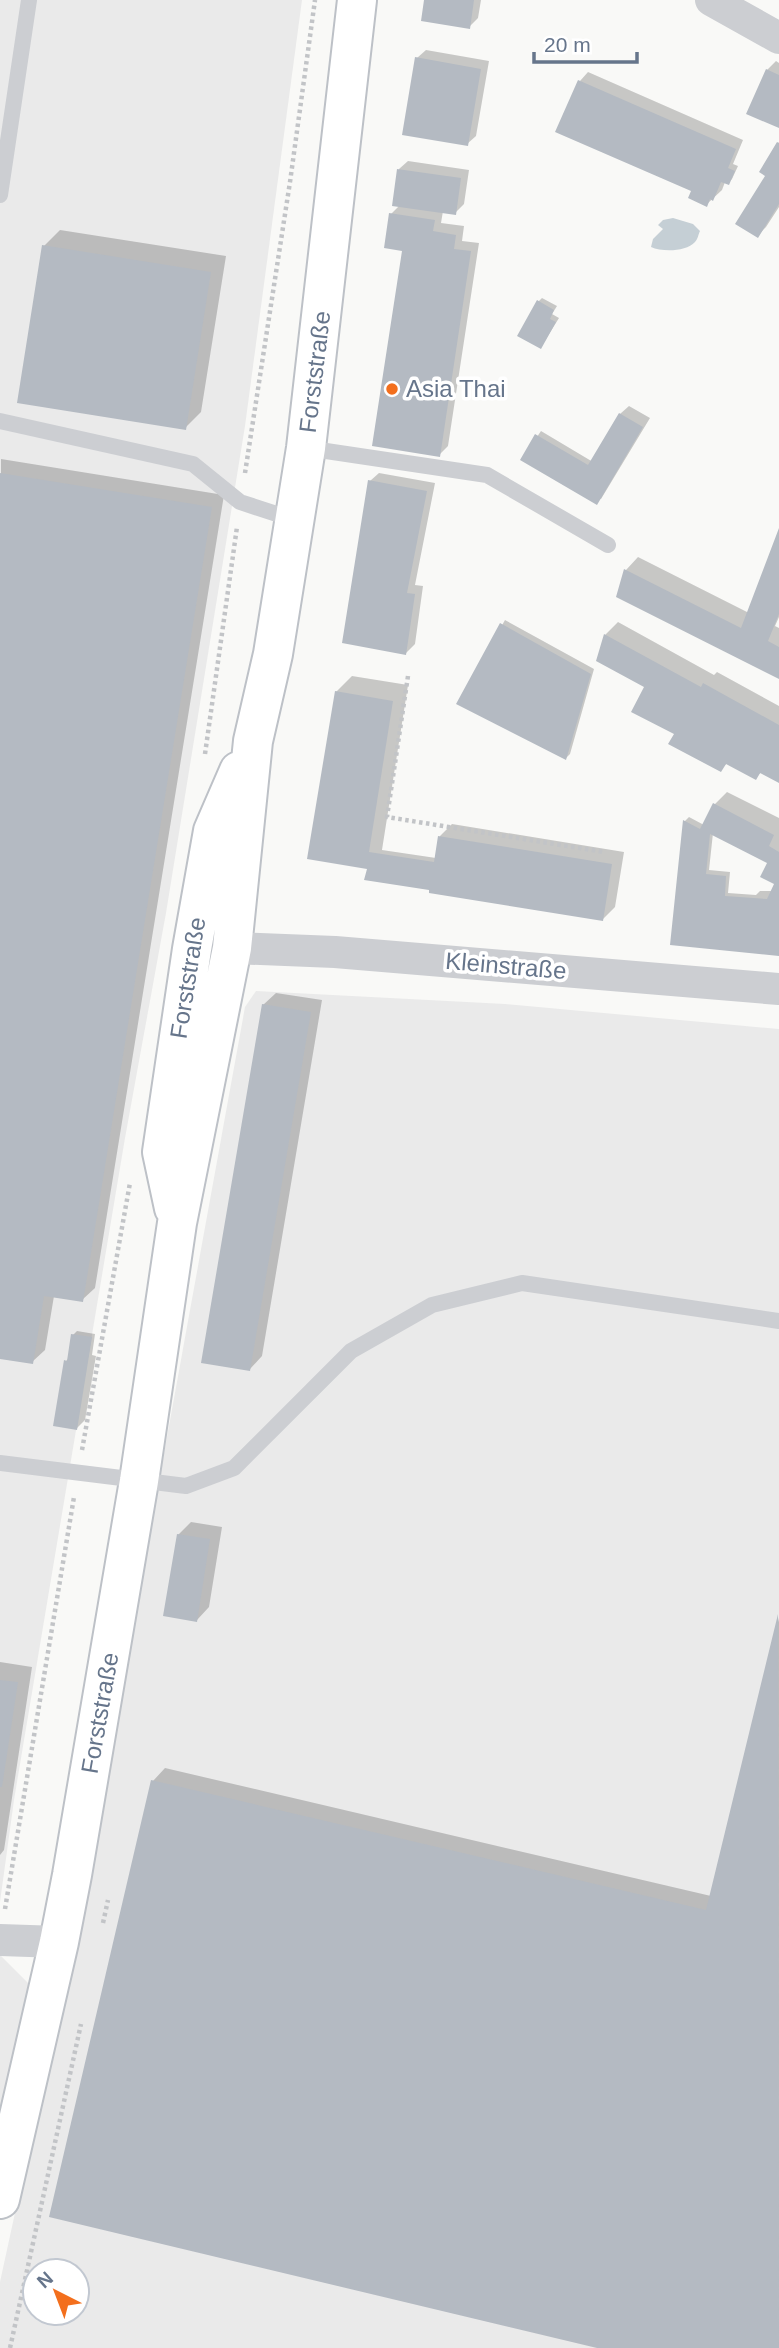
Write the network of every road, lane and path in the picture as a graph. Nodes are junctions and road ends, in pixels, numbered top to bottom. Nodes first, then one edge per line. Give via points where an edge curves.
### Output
1 (29, 0) edge
2 (357, 0) edge
3 (711, 0) edge
4 (779, 38) edge
5 (0, 195) edge
6 (0, 421) edge
7 (306, 448) junction
8 (295, 520) junction
9 (608, 545) dead end
10 (408, 676) dead end
11 (253, 741) junction
12 (604, 852) dead end
13 (232, 948) junction
14 (779, 989) edge
15 (177, 1223) junction
16 (779, 1321) edge
17 (0, 1463) edge
18 (139, 1480) junction
19 (108, 1900) dead end
20 (102, 1927) dead end
21 (0, 1940) edge
22 (59, 1942) junction
23 (82, 2022) dead end
24 (0, 2199) edge
25 (9, 2348) edge

1 - 5 lane
2 - 7 main road, Forststraße
3 - 4 street
6 - 8 lane via 193,464 240,502
7 - 8 main road, Forststraße
7 - 9 lane via 487,475
8 - 11 main road, Forststraße
10 - 12 path via 387,817
11 - 13 main road, Forststraße
11 - 15 main road, Forststraße via 213,831 192,949 162,1152
13 - 14 street, Kleinstraße via 347,953
13 - 15 main road, Forststraße
15 - 18 main road, Forststraße
16 - 18 lane via 522,1283 432,1305 351,1351 234,1468 186,1486
17 - 18 lane
18 - 22 main road, Forststraße
19 - 20 path
21 - 22 street
22 - 24 main road, Forststraße
23 - 25 path

